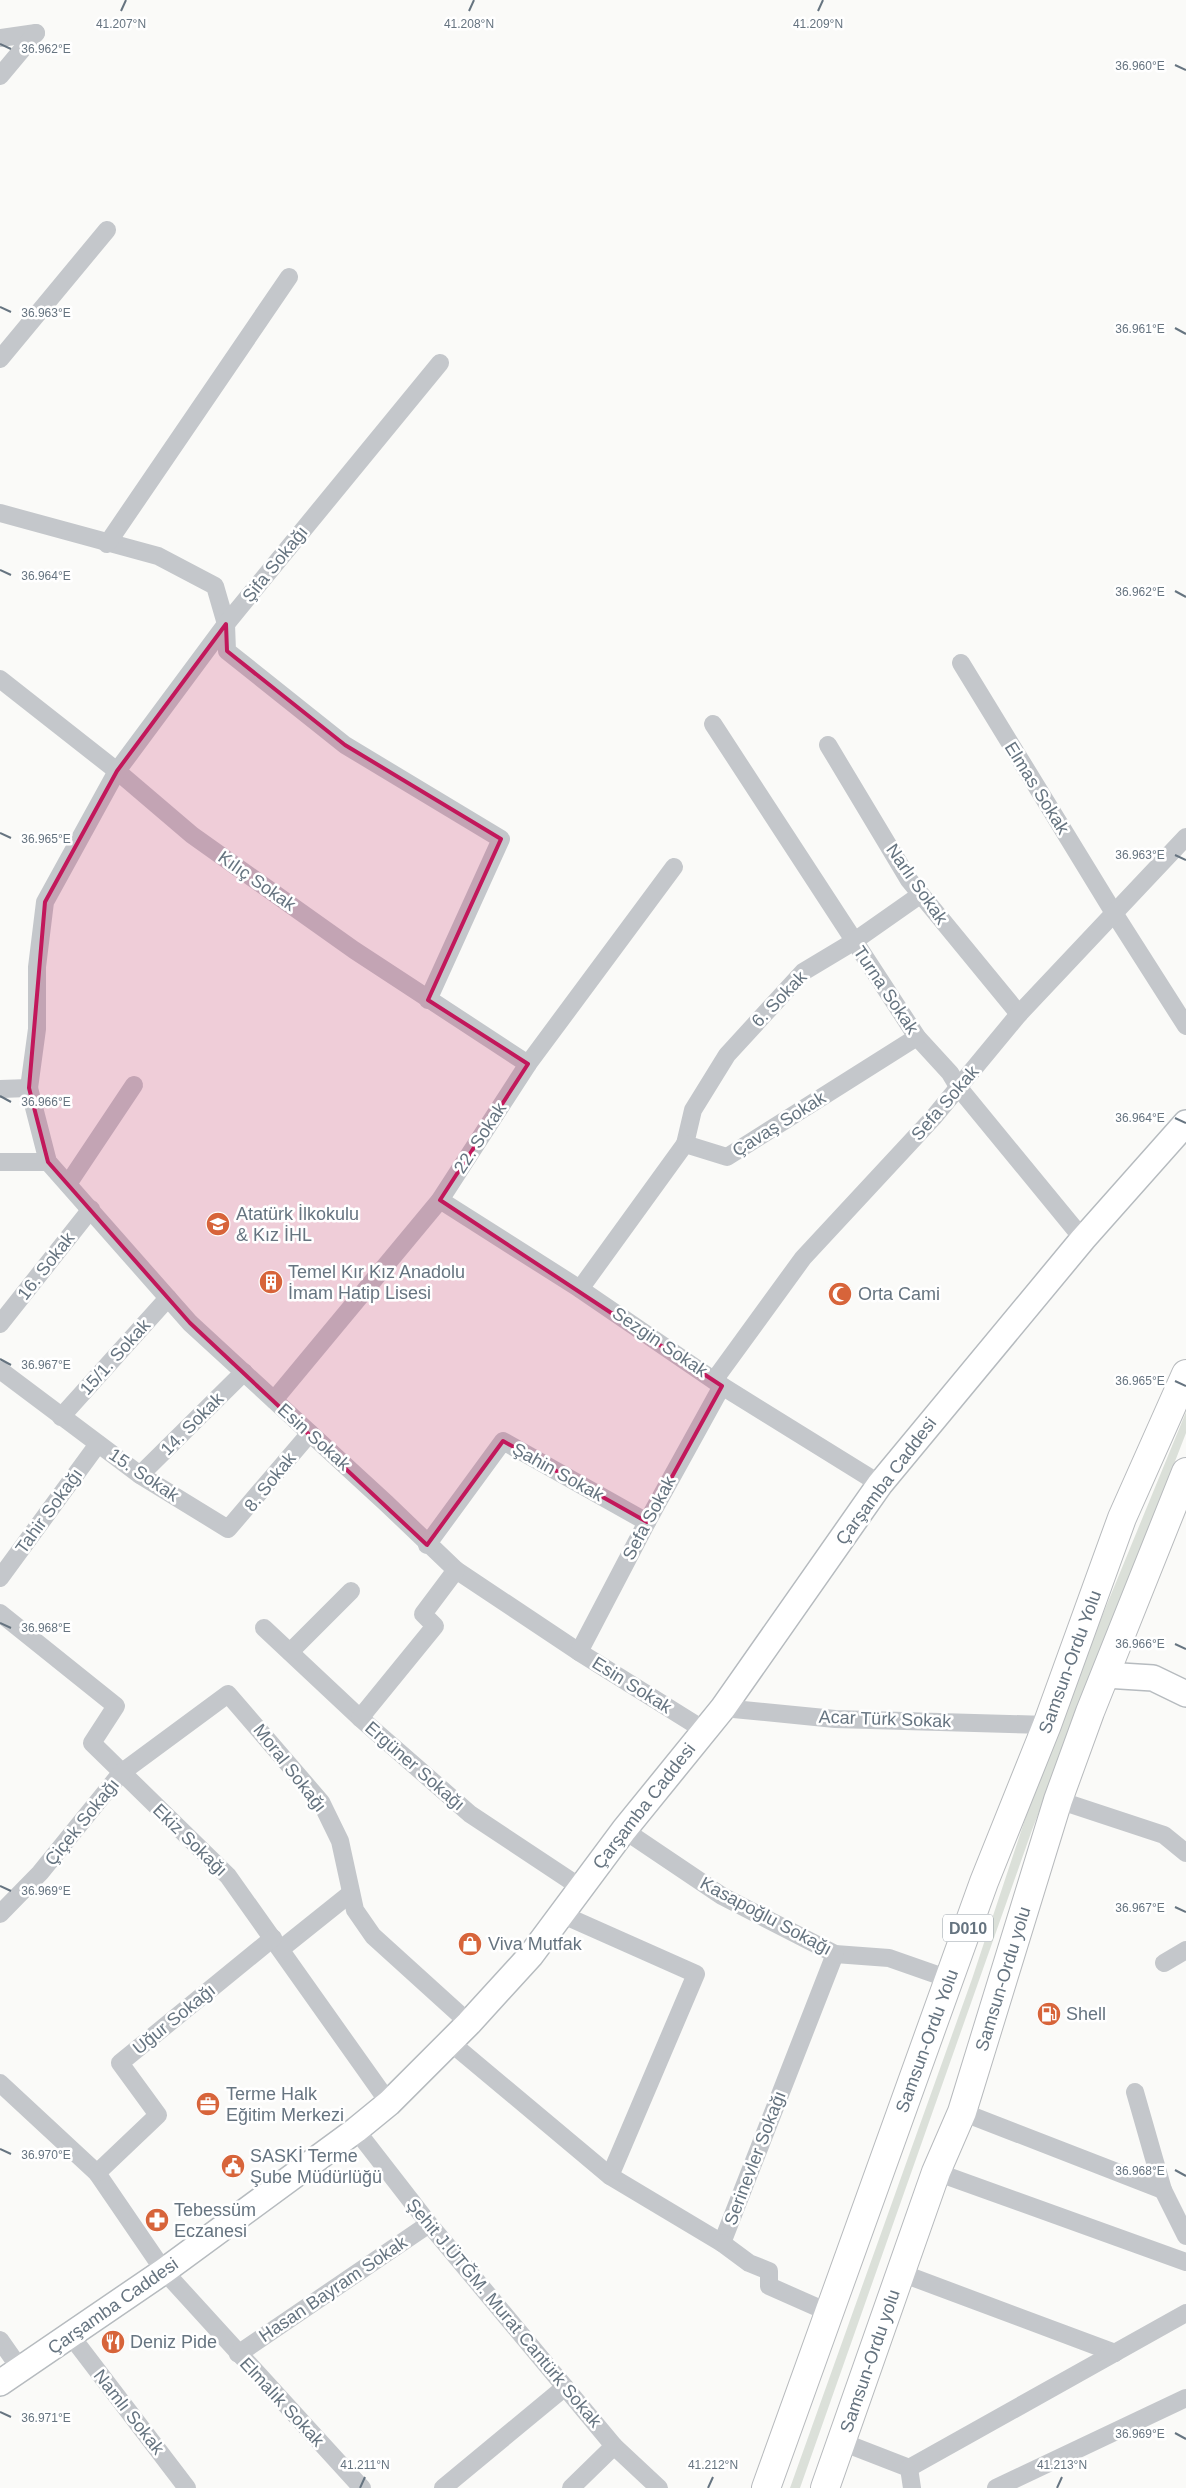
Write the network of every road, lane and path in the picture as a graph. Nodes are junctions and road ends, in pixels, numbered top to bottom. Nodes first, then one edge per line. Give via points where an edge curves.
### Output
1 (0, 38) edge
2 (0, 76) edge
3 (107, 230) dead end
4 (289, 276) dead end
5 (0, 359) edge
6 (440, 363) dead end
7 (0, 513) edge
8 (106, 544) junction
9 (226, 624) junction
10 (961, 663) dead end
11 (0, 679) edge
12 (713, 724) dead end
13 (828, 745) dead end
14 (117, 771) junction
15 (1186, 837) edge
16 (674, 867) dead end
17 (920, 895) junction
18 (1114, 913) junction
19 (853, 942) junction
20 (428, 1000) junction
21 (1019, 1014) junction
22 (1186, 1026) edge
23 (917, 1037) junction
24 (528, 1064) junction
25 (134, 1085) dead end
26 (29, 1088) junction
27 (960, 1088) junction
28 (0, 1089) edge
29 (1186, 1123) edge
30 (685, 1144) junction
31 (0, 1162) edge
32 (48, 1162) junction
33 (68, 1184) junction
34 (440, 1200) junction
35 (91, 1208) junction
36 (1083, 1239) junction
37 (580, 1289) junction
38 (168, 1298) junction
39 (0, 1324) edge
40 (0, 1370) edge
41 (244, 1372) junction
42 (1186, 1374) edge
43 (718, 1382) junction
44 (274, 1400) junction
45 (61, 1417) junction
46 (310, 1433) junction
47 (98, 1444) junction
48 (1186, 1472) edge
49 (140, 1476) junction
50 (880, 1484) junction
51 (647, 1522) junction
52 (228, 1529) joint
53 (427, 1545) junction
54 (456, 1570) junction
55 (0, 1578) edge
56 (351, 1591) dead end
57 (0, 1613) edge
58 (264, 1628) dead end
59 (290, 1652) junction
60 (579, 1652) junction
61 (1104, 1675) junction
62 (1186, 1693) edge
63 (723, 1708) junction
64 (360, 1718) junction
65 (1048, 1725) junction
66 (704, 1730) junction
67 (121, 1774) junction
68 (1058, 1800) junction
69 (624, 1830) junction
70 (1186, 1853) edge
71 (580, 1887) junction
72 (351, 1892) junction
73 (0, 1914) edge
74 (561, 1914) junction
75 (277, 1944) junction
76 (1186, 1950) edge
77 (834, 1954) junction
78 (1164, 1963) dead end
79 (950, 1979) junction
80 (469, 2023) junction
81 (450, 2042) junction
82 (0, 2083) edge
83 (1135, 2092) dead end
84 (389, 2102) junction
85 (962, 2112) junction
86 (356, 2130) junction
87 (936, 2172) junction
88 (97, 2173) junction
89 (610, 2176) junction
90 (1163, 2190) junction
91 (429, 2224) junction
92 (1186, 2236) edge
93 (722, 2243) junction
94 (1186, 2262) edge
95 (164, 2271) junction
96 (901, 2272) junction
97 (830, 2313) junction
98 (1186, 2313) edge
99 (71, 2336) junction
100 (0, 2340) edge
101 (1114, 2352) junction
102 (238, 2354) junction
103 (21, 2370) junction
104 (0, 2383) edge
105 (565, 2387) junction
106 (1186, 2398) edge
107 (842, 2442) junction
108 (614, 2446) junction
109 (909, 2468) junction
110 (187, 2488) edge
111 (362, 2488) edge
112 (443, 2488) edge
113 (571, 2488) edge
114 (659, 2488) edge
115 (766, 2488) edge
116 (825, 2488) edge
117 (912, 2488) edge
118 (996, 2488) edge

1 - 2 street via 36,33
3 - 5 street
4 - 8 street
6 - 9 street, Şifa Sokağı
7 - 8 street
8 - 9 street via 158,556 215,586
9 - 14 street, Şifa Sokağı
9 - 20 street via 227,651 345,745 501,839
10 - 18 street, Elmas Sokak
11 - 14 street, Kılıç Sokak
12 - 19 street, Turna Sokak
13 - 17 street, Narlı Sokak
14 - 20 street, Kılıç Sokak via 192,835
14 - 26 street, Şifa Sokağı via 45,902 37,967 37,1029
15 - 18 street, Sefa Sokak
16 - 24 street, 22. Sokak
17 - 19 street, 6. Sokak
17 - 21 street, Narlı Sokak
18 - 21 street, Sefa Sokak
18 - 22 street, Elmas Sokak
19 - 23 street, Turna Sokak
19 - 30 street, 6. Sokak via 803,972 727,1055 693,1110
20 - 24 street, Kılıç Sokak
21 - 27 street, Sefa Sokak
23 - 27 street, Turna Sokak
23 - 30 street, Çavaş Sokak via 727,1156
24 - 34 street, 22. Sokak
25 - 33 street
26 - 28 street
26 - 32 street, Esin Sokak
27 - 36 street, Turna Sokak
27 - 43 street, Sefa Sokak via 803,1258
29 - 36 main road, Çarşamba Caddesi
30 - 37 street
31 - 32 street
32 - 33 street, Esin Sokak
33 - 35 street, Esin Sokak
34 - 37 street, Sezgin Sokak
34 - 44 street, 22. Sokak
35 - 38 street, Esin Sokak
35 - 39 street, 16. Sokak
36 - 50 main road, Çarşamba Caddesi
37 - 43 street, Sezgin Sokak
38 - 41 street, Esin Sokak via 190,1323
38 - 45 street, 15/1. Sokak
40 - 45 street, 15. Sokak
41 - 44 street, Esin Sokak
41 - 49 street, 14. Sokak
42 - 65 highway, Samsun-Ordu Yolu / D010 via 1122,1518
43 - 50 street, Sezgin Sokak
43 - 51 street, Sefa Sokak
44 - 46 street, Esin Sokak
45 - 47 street, 15. Sokak
46 - 52 street, 8. Sokak
46 - 53 street, Esin Sokak
47 - 49 street, 15. Sokak
47 - 55 street, Tahir Sokağı
48 - 61 highway, Samsun-Ordu yolu / D010
49 - 52 street, 15. Sokak
50 - 63 main road, Çarşamba Caddesi
51 - 53 street, Şahin Sokak via 503,1441
51 - 60 street, Sefa Sokak
53 - 54 street, Esin Sokak
54 - 60 street, Esin Sokak
54 - 64 street via 423,1614 435,1626
56 - 59 street
57 - 67 street, Ekiz Sokağı via 116,1706 92,1744
58 - 59 street, Ergüner Sokağı
59 - 64 street, Ergüner Sokağı
60 - 66 street, Esin Sokak
61 - 62 main road via 1153,1678
61 - 68 highway, Samsun-Ordu yolu / D010
63 - 65 street, Acar Türk Sokak via 835,1720
63 - 66 main road, Çarşamba Caddesi
64 - 71 street, Ergüner Sokağı via 470,1814
65 - 79 highway, Samsun-Ordu Yolu / D010 via 984,1882
66 - 69 main road, Çarşamba Caddesi
67 - 72 street, Moral Sokağı via 228,1694 321,1802 340,1841
67 - 73 street, Çiçek Sokağı via 40,1873
67 - 75 street, Ekiz Sokağı via 228,1876
68 - 70 street via 1164,1835
68 - 85 highway, Samsun-Ordu yolu / D010
69 - 71 main road, Çarşamba Caddesi
69 - 77 street, Kasapoğlu Sokağı via 722,1896
71 - 74 main road, Çarşamba Caddesi
72 - 75 street, Uğur Sokağı
72 - 80 street, Moral Sokağı via 355,1910 373,1936
74 - 80 main road, Çarşamba Caddesi via 531,1955
74 - 89 street via 696,1974
75 - 84 street, Ekiz Sokağı
75 - 88 street, Uğur Sokağı via 120,2063 158,2115
76 - 78 street
77 - 79 street, Kasapoğlu Sokağı via 889,1958
77 - 93 street, Serinevler Sokağı
79 - 97 highway, Samsun-Ordu Yolu / D010
80 - 81 main road, Çarşamba Caddesi
81 - 84 main road, Çarşamba Caddesi
81 - 89 street, Serinevler Sokağı
82 - 88 street, Elmalık Sokak
83 - 90 street
84 - 86 main road, Çarşamba Caddesi
85 - 87 highway, Samsun-Ordu yolu / D010
85 - 90 street
86 - 91 street, Şehit J.ÜTĞM. Murat Cantürk Sokak
86 - 95 main road, Çarşamba Caddesi
87 - 94 street
87 - 96 highway, Samsun-Ordu yolu / D010
88 - 95 street, Elmalık Sokak
89 - 93 street, Serinevler Sokağı
90 - 92 street
91 - 102 street, Hasan Bayram Sokak
91 - 105 street, Şehit J.ÜTĞM. Murat Cantürk Sokak
93 - 97 street via 750,2263 769,2271 769,2286
95 - 99 main road, Çarşamba Caddesi
95 - 102 street, Elmalık Sokak
96 - 101 street
96 - 107 highway, Samsun-Ordu yolu / D010
97 - 115 highway, Samsun-Ordu Yolu / D010
98 - 101 street
99 - 103 main road, Çarşamba Caddesi
99 - 110 street, Namlı Sokak
100 - 103 street
101 - 109 street
102 - 111 street, Elmalık Sokak
103 - 104 main road, Çarşamba Caddesi
105 - 108 street, Şehit J.ÜTĞM. Murat Cantürk Sokak
105 - 112 street
106 - 118 street
107 - 109 street
107 - 116 highway, Samsun-Ordu yolu / D010
108 - 113 street
108 - 114 street, Şehit J.ÜTĞM. Murat Cantürk Sokak
109 - 117 street

